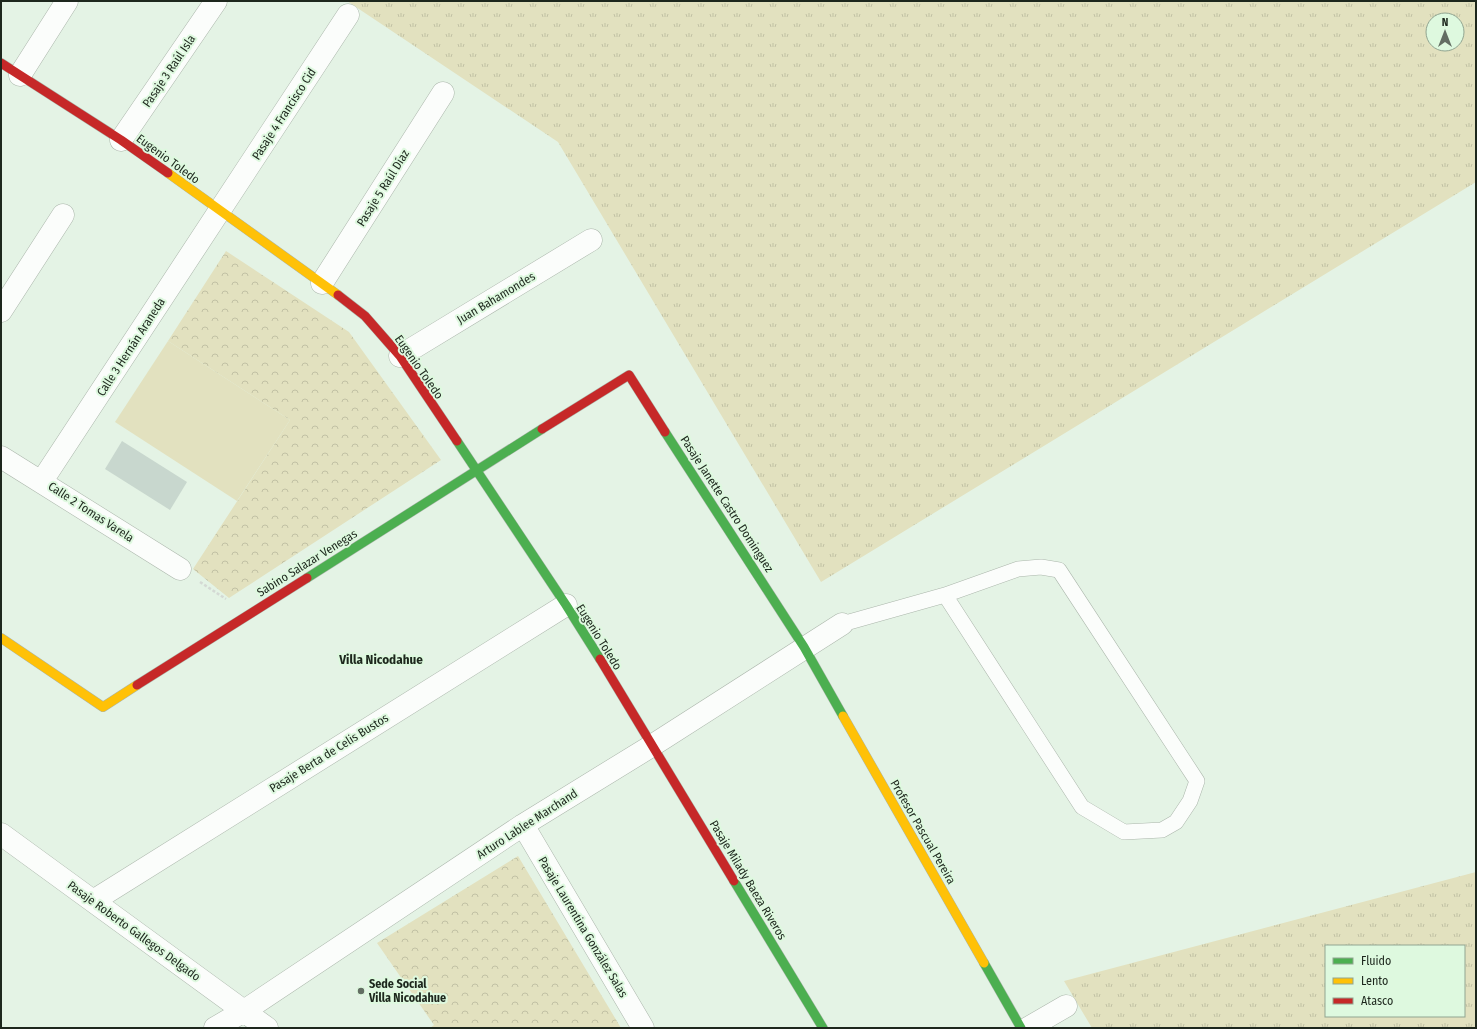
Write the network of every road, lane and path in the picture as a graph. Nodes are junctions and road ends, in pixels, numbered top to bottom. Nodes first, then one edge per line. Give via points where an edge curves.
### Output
1 (67, 1) edge
2 (216, 1) edge
3 (348, 15) dead end
4 (1, 63) edge
5 (20, 75) junction
6 (443, 93) dead end
7 (121, 140) junction
8 (220, 212) junction
9 (63, 215) dead end
10 (591, 240) dead end
11 (322, 284) junction
12 (1, 311) edge
13 (400, 356) junction
14 (629, 375) joint
15 (1, 457) edge
16 (474, 471) junction
17 (42, 481) junction
18 (180, 569) joint
19 (945, 594) junction
20 (566, 605) junction
21 (249, 614) junction
22 (842, 624) joint
23 (1, 638) edge
24 (804, 647) junction
25 (653, 745) junction
26 (523, 825) junction
27 (1, 834) edge
28 (94, 901) junction
29 (1066, 1006) dead end
30 (244, 1011) junction
31 (215, 1028) edge
32 (267, 1028) edge
33 (643, 1028) edge
34 (823, 1028) edge
35 (1021, 1028) edge
36 (1028, 1028) edge

1 - 5 street
2 - 7 street, Pasaje 3 Raúl Isla
3 - 8 street, Pasaje 4 Francisco Cid
4 - 5 street, Eugenio Toledo
5 - 7 street, Eugenio Toledo
6 - 11 street, Pasaje 5 Raúl Díaz
7 - 8 street, Eugenio Toledo
8 - 11 street, Eugenio Toledo
8 - 17 street, Calle 3 Hernán Araneda
9 - 12 street
10 - 13 street, Juan Bahamondes
11 - 13 street, Eugenio Toledo via 365,316
13 - 16 street, Eugenio Toledo
14 - 16 street, Sabino Salazar Venegas
14 - 24 street, Pasaje Janette Castro Dominguez
15 - 17 street, Calle 2 Tomas Varela
16 - 20 street, Eugenio Toledo
16 - 21 street, Sabino Salazar Venegas
17 - 18 street, Calle 2 Tomas Varela
18 - 21 path
19 - 19 lane via 1082,807 1124,832 1162,830 1176,822 1190,801 1197,781 1059,570 1041,567 1018,568
19 - 22 lane
20 - 25 street, Eugenio Toledo
20 - 28 street, Pasaje Berta de Celis Bustos
21 - 23 street, Sabino Salazar Venegas via 103,707
22 - 24 street, Arturo Lablee Marchand
24 - 25 street, Arturo Lablee Marchand
24 - 35 street, Profesor Pascual Pereira
25 - 26 street, Arturo Lablee Marchand
25 - 34 street, Pasaje Milady Baeza Riveros
26 - 30 street, Arturo Lablee Marchand
26 - 33 street, Pasaje Laurentina González Salas
27 - 28 street, Pasaje Roberto Gallegos Delgado
28 - 30 street, Pasaje Roberto Gallegos Delgado
29 - 36 street
30 - 31 street, Arturo Lablee Marchand
30 - 32 street, Pasaje Roberto Gallegos Delgado

